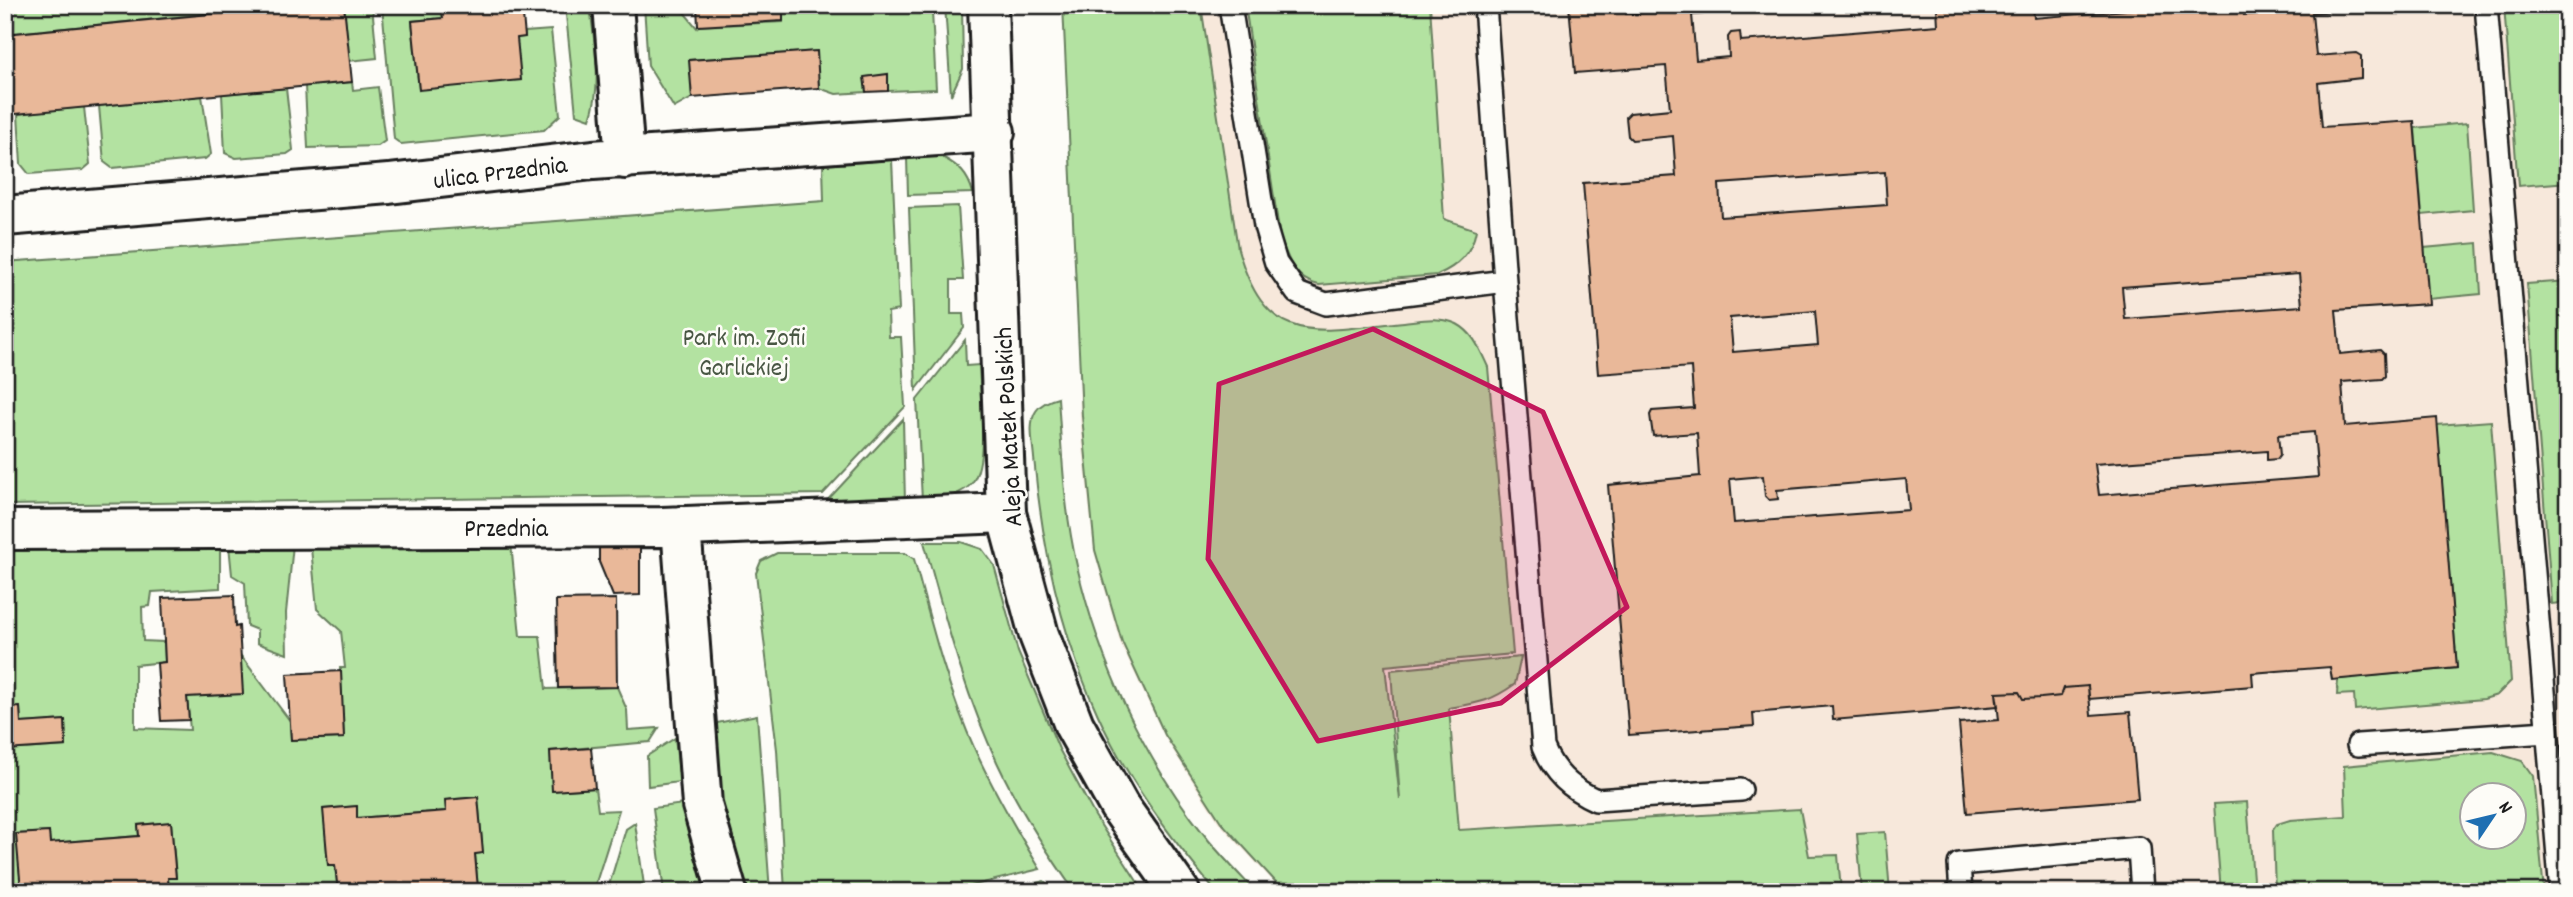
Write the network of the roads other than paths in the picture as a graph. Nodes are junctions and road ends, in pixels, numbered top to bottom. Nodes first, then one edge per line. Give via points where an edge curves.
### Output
1 (613, 5) edge
2 (988, 5) edge
3 (1230, 5) edge
4 (1485, 5) edge
5 (2486, 5) edge
6 (995, 132) junction
7 (625, 159) junction
8 (5, 216) edge
9 (1505, 281) junction
10 (1006, 513) junction
11 (681, 527) junction
12 (5, 530) edge
13 (2547, 732) junction
14 (2358, 745) dead end
15 (1741, 790) dead end
16 (727, 892) edge
17 (1180, 892) edge
18 (1961, 892) edge
19 (2142, 892) edge
20 (2561, 892) edge

1 - 7 street
2 - 6 street, Aleja Matek Polskich
3 - 9 lane via 1265,226 1276,263 1297,293 1326,303
4 - 9 lane
5 - 13 lane
6 - 7 street, ulica Przednia
6 - 10 street, Aleja Matek Polskich
7 - 8 street, ulica Przednia
9 - 15 lane via 1543,747 1550,765 1577,792 1596,800
10 - 11 street, Przednia
10 - 17 street, Aleja Matek Polskich via 1039,635 1074,725 1119,806
11 - 12 street, Przednia
11 - 16 street via 702,805
13 - 14 lane
13 - 20 lane
18 - 19 lane, bridge via 1959,864 2138,848

